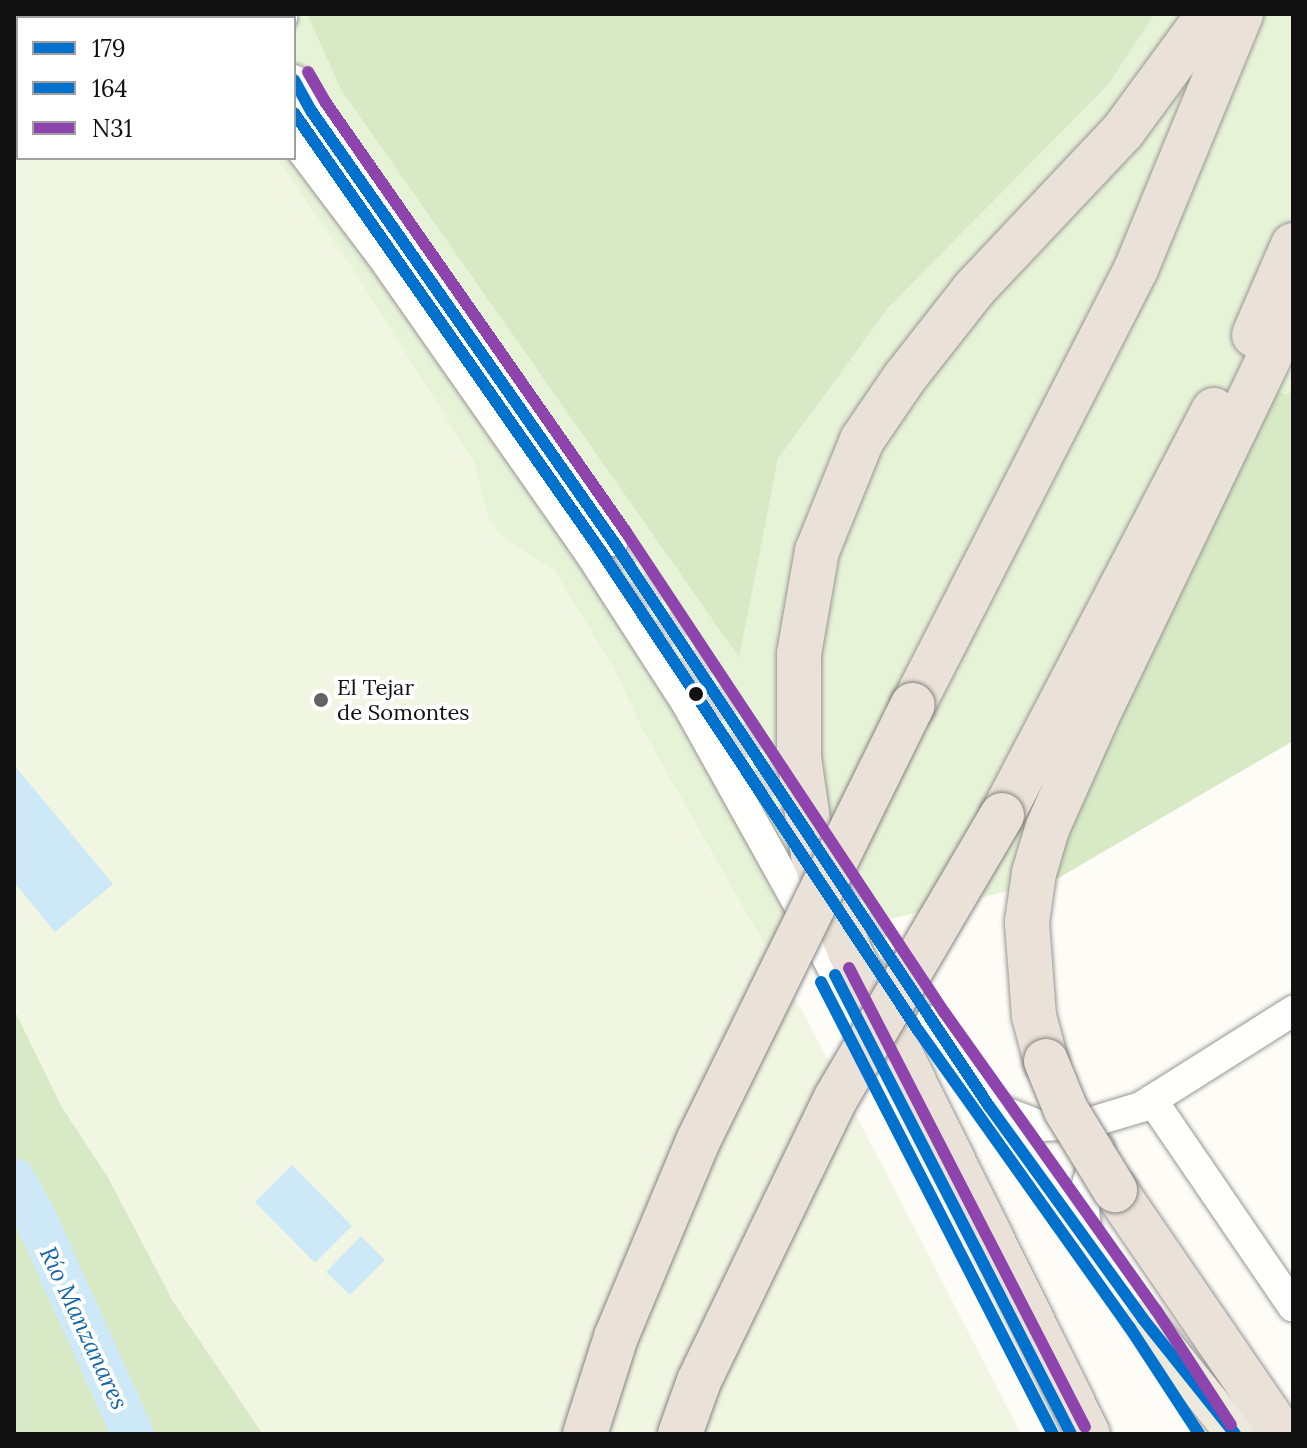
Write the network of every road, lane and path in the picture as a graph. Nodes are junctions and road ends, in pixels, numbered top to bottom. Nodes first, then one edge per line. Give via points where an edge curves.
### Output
1 (1209, 14) edge
2 (1241, 14) edge
3 (296, 84) edge
4 (296, 143) edge
5 (1293, 245) edge
6 (1293, 308) edge
7 (613, 541) tunnel mouth
8 (1293, 1011) edge
9 (931, 1021) tunnel mouth
10 (1146, 1104) junction
11 (989, 1106) junction
12 (1087, 1242) junction
13 (1293, 1307) edge
14 (1143, 1319) junction
15 (585, 1434) edge
16 (680, 1434) edge
17 (1071, 1434) edge
18 (1088, 1434) edge
19 (1218, 1434) edge
20 (1235, 1434) edge
21 (1282, 1434) edge

1 - 18 highway via 1123,131 975,288 862,440 817,551 799,654 799,758 813,854 850,952
2 - 15 highway, bridge via 1136,269 698,1141 616,1337
3 - 7 street
4 - 17 street via 591,555 687,704 814,932
5 - 16 highway, bridge via 1263,317 1002,815 836,1098 699,1381
6 - 21 highway, bridge via 1047,829 1027,922 1032,1003 1046,1061 1066,1110
8 - 10 street
9 - 11 street
10 - 11 street via 1085,1124 1041,1126
10 - 12 street via 1097,1149 1083,1197
10 - 13 street
11 - 12 street
12 - 14 street
14 - 19 street
14 - 20 main road

